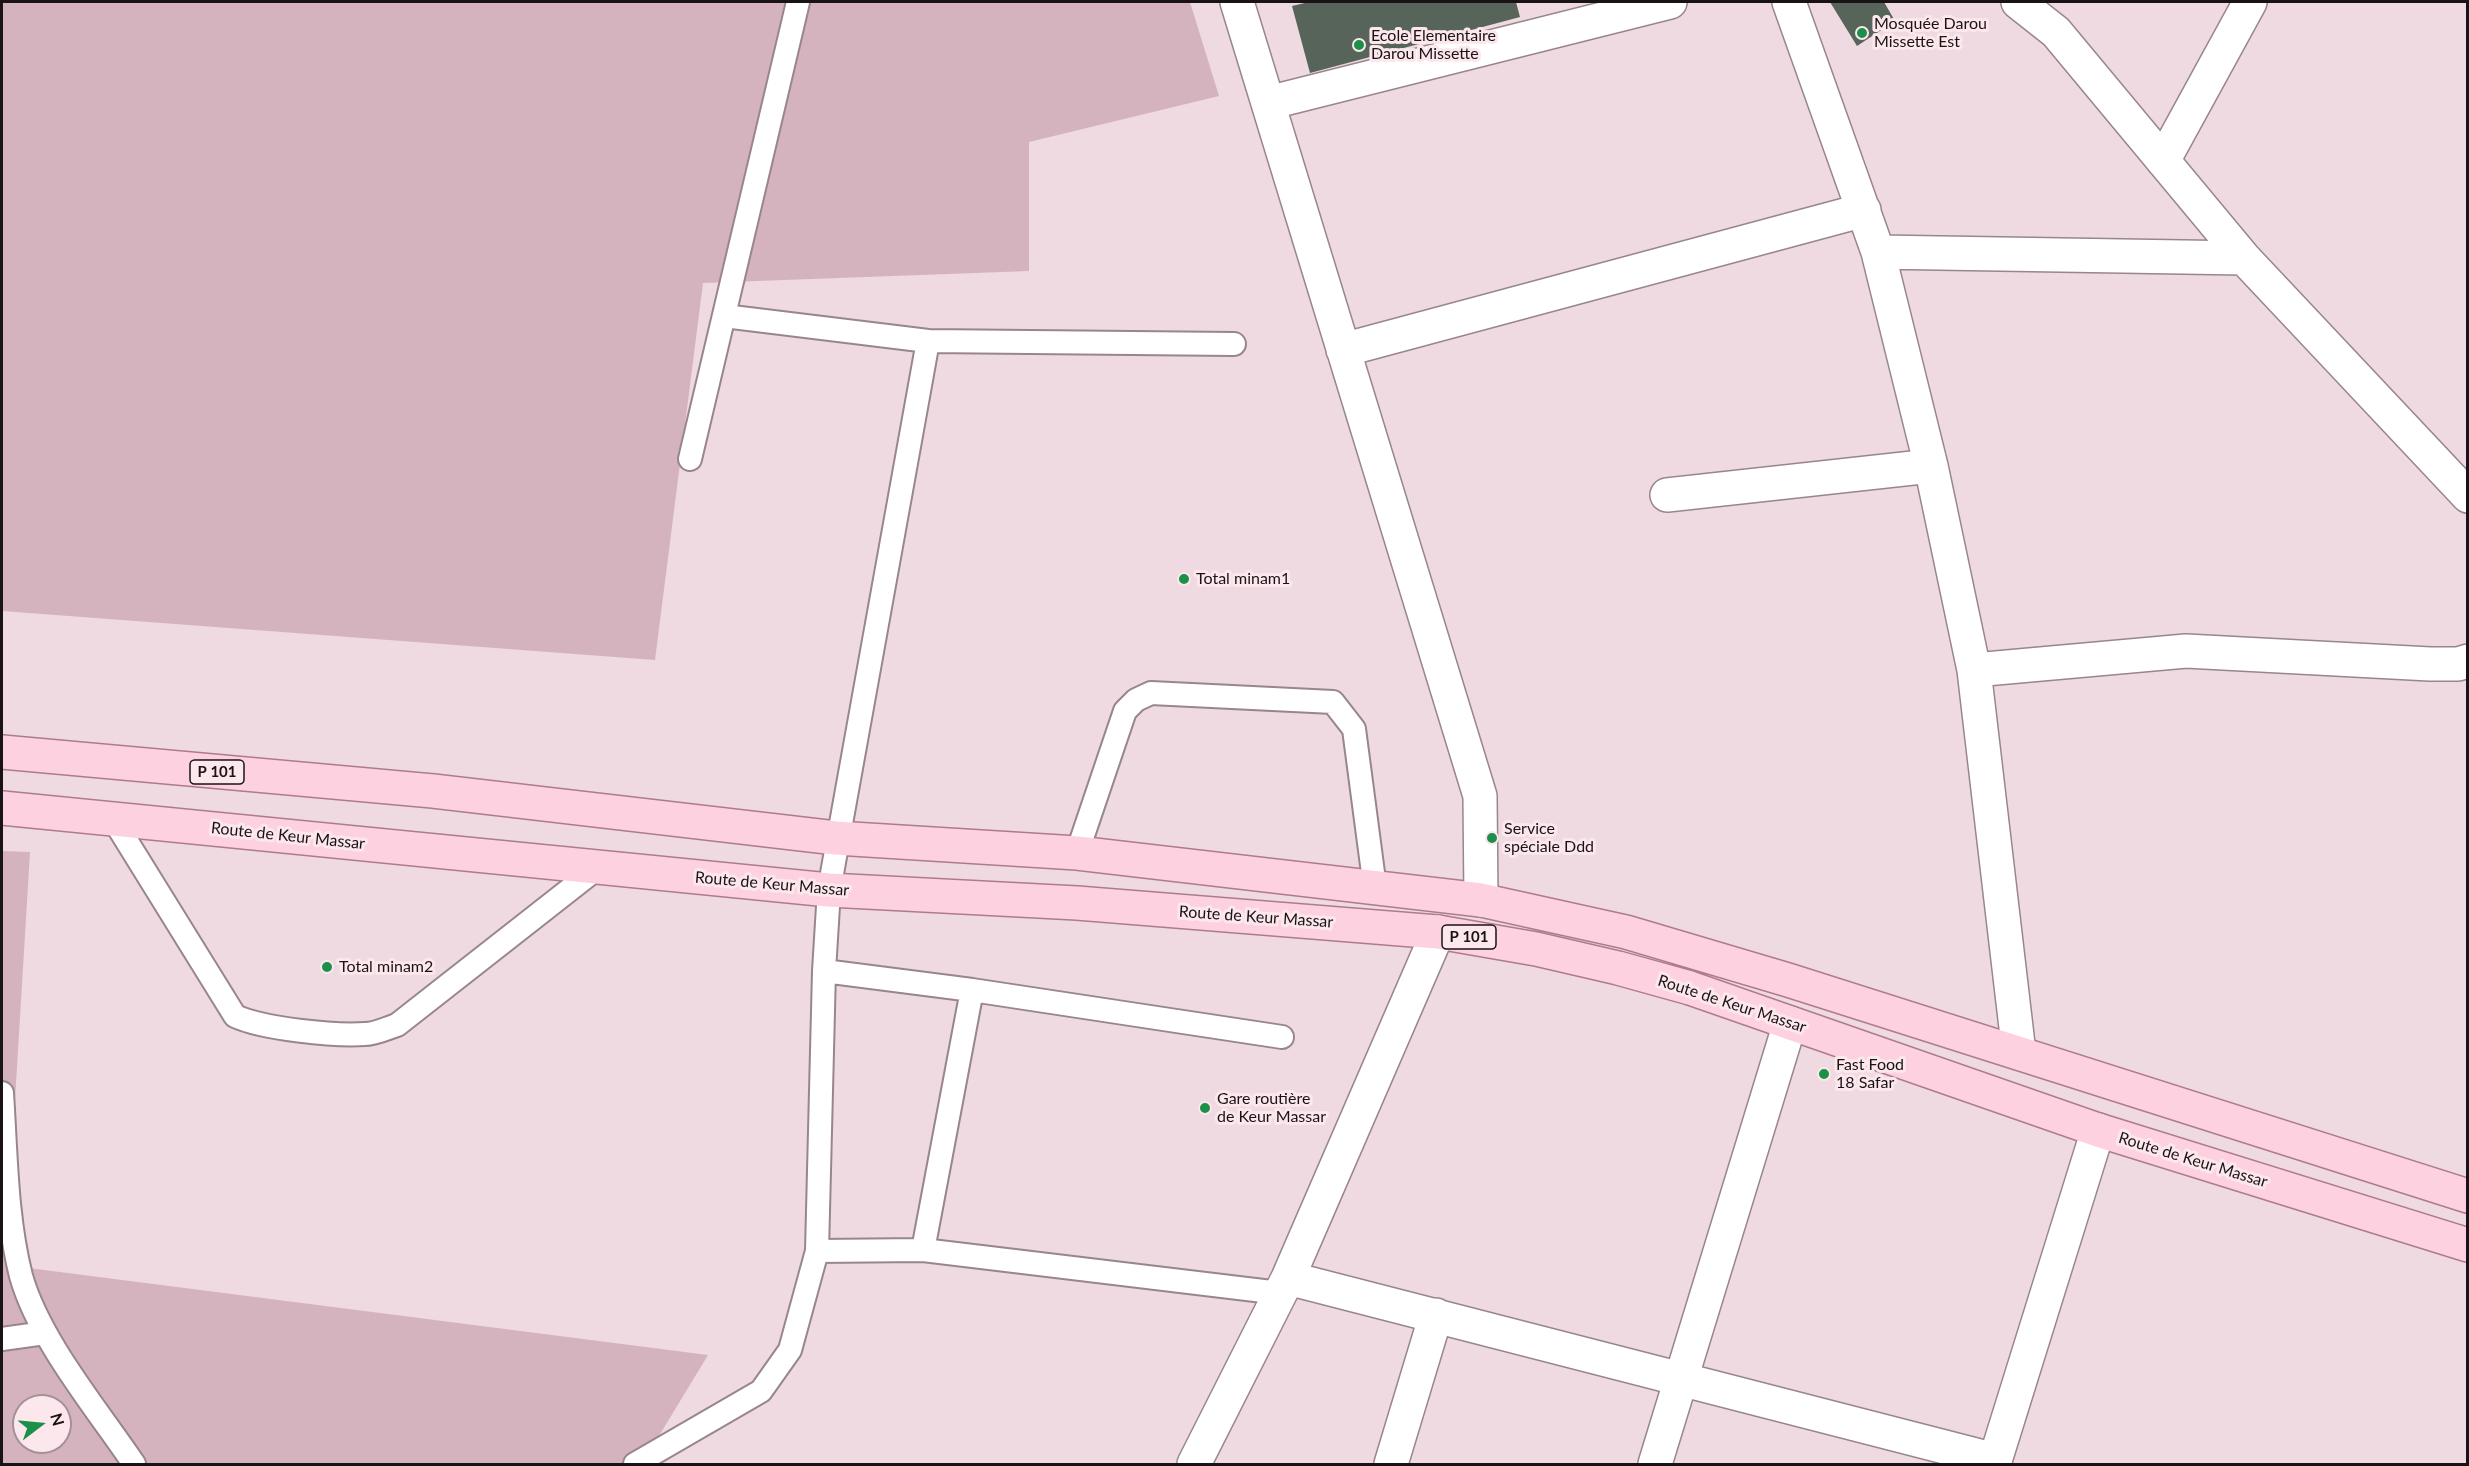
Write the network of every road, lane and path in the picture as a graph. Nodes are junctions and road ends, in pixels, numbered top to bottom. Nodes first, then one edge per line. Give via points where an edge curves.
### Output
1 (798, 2) edge
2 (1237, 2) edge
3 (1670, 2) edge
4 (1789, 2) edge
5 (2018, 2) edge
6 (2250, 2) edge
7 (1268, 103) junction
8 (2163, 161) junction
9 (1864, 210) junction
10 (1878, 252) junction
11 (2244, 258) junction
12 (724, 316) junction
13 (928, 341) junction
14 (1234, 344) dead end
15 (1343, 350) junction
16 (690, 459) dead end
17 (1931, 466) junction
18 (1667, 495) dead end
19 (2468, 496) edge
20 (2468, 661) edge
21 (1974, 670) junction
22 (2, 752) edge
23 (2, 808) edge
24 (114, 819) junction
25 (836, 838) junction
26 (1077, 853) junction
27 (596, 869) junction
28 (1376, 888) junction
29 (829, 890) junction
30 (1481, 900) junction
31 (1438, 932) junction
32 (824, 971) junction
33 (972, 990) junction
34 (1790, 1023) junction
35 (1282, 1037) dead end
36 (2019, 1053) junction
37 (2, 1093) edge
38 (2098, 1130) junction
39 (2468, 1196) edge
40 (2468, 1245) edge
41 (817, 1251) junction
42 (923, 1251) junction
43 (1284, 1285) junction
44 (1436, 1315) junction
45 (45, 1333) junction
46 (2, 1340) edge
47 (1682, 1378) junction
48 (1995, 1462) edge
49 (134, 1464) edge
50 (635, 1464) edge
51 (1194, 1464) edge
52 (1391, 1464) edge
53 (1655, 1464) edge

1 - 12 lane
2 - 7 street
3 - 7 street
4 - 9 street
5 - 8 street via 2056,32
6 - 8 street
7 - 15 street
8 - 11 street
9 - 10 street
9 - 15 street
10 - 11 street
10 - 17 street
11 - 19 street
12 - 13 lane
12 - 16 lane
13 - 14 lane
13 - 25 lane
15 - 30 street via 1480,796
17 - 18 street
17 - 21 street
20 - 21 street via 2430,664 2186,651
21 - 36 street
22 - 25 main road, P 101 via 433,791
23 - 24 main road, Route de Keur Massar / P 101
24 - 27 main road, Route de Keur Massar / P 101
24 - 27 lane via 235,1016 250,1023 341,1033 368,1034 397,1025
25 - 26 main road, P 101
25 - 29 lane
26 - 28 main road, P 101
26 - 28 lane via 1125,711 1136,700 1151,693 1333,702 1354,729
27 - 29 main road, Route de Keur Massar / P 101
28 - 30 main road, P 101
29 - 31 main road, Route de Keur Massar / P 101 via 1077,903
29 - 32 lane
30 - 36 main road, P 101 via 1626,932
31 - 34 main road, Route de Keur Massar / P 101 via 1618,968
31 - 43 street
32 - 33 lane
32 - 41 lane
33 - 35 lane
33 - 42 lane
34 - 38 main road, Route de Keur Massar / P 101
34 - 47 street
36 - 39 main road, P 101
37 - 45 lane via 11,1215 22,1276
38 - 40 main road, Route de Keur Massar / P 101
38 - 48 street
41 - 42 lane
41 - 50 lane via 790,1350 761,1391
42 - 43 lane
43 - 44 street
43 - 51 street
44 - 47 street
44 - 52 street
45 - 46 lane
45 - 49 lane
47 - 48 street
47 - 53 street

